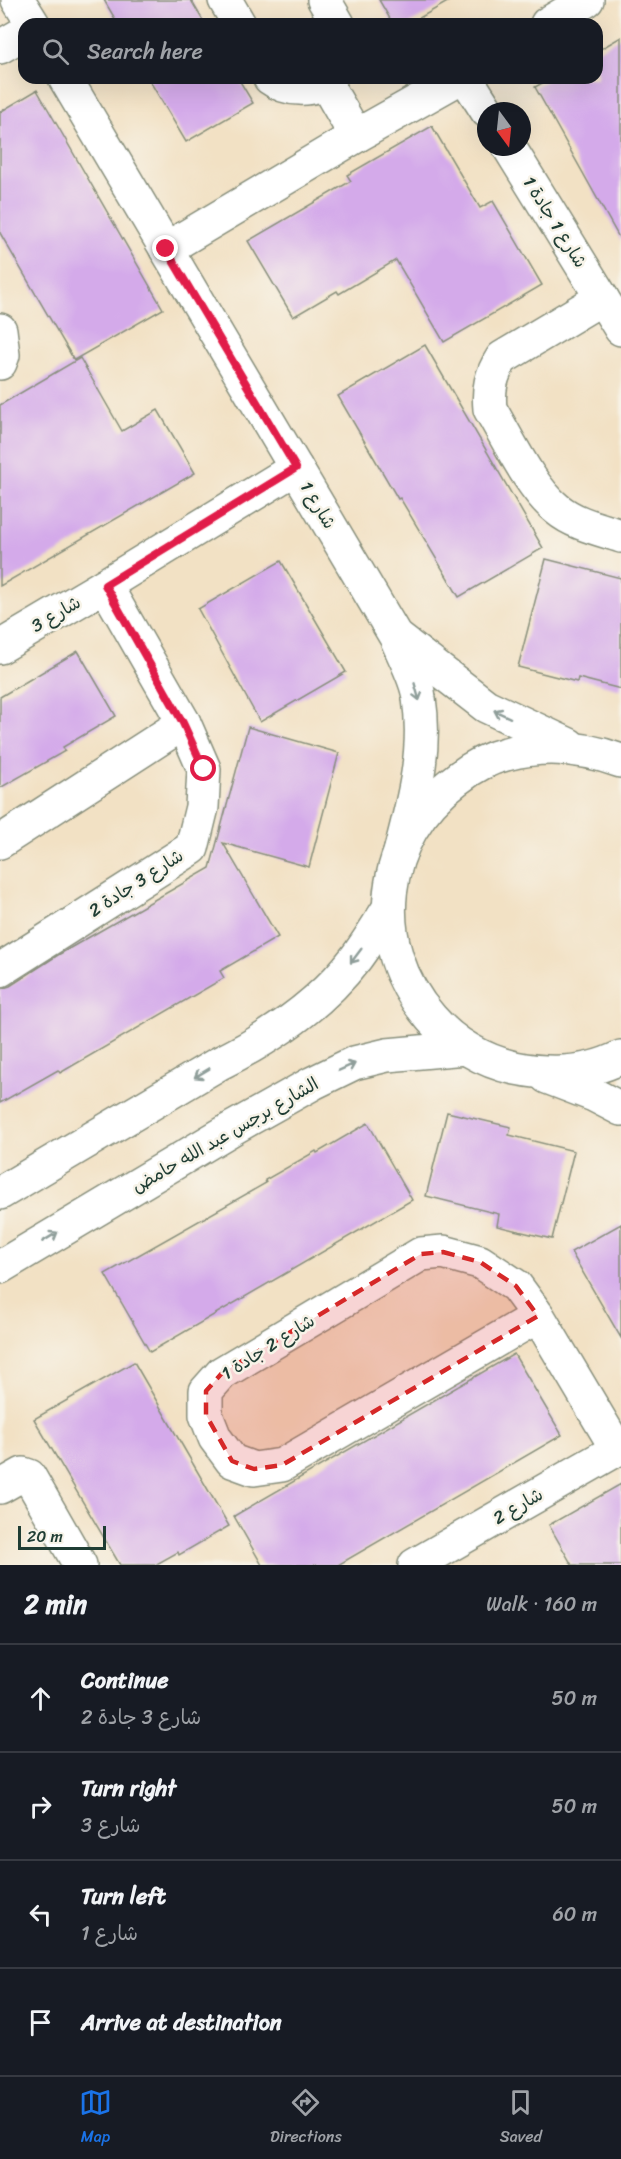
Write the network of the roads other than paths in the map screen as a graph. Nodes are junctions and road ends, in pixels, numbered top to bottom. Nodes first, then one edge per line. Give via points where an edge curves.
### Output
1 (18, 0) edge
2 (225, 0) edge
3 (324, 0) edge
4 (587, 0) edge
5 (29, 18) edge
6 (236, 18) edge
7 (334, 18) edge
8 (557, 18) edge
9 (18, 36) edge
10 (0, 47) edge
11 (69, 84) edge
12 (282, 84) edge
13 (317, 84) edge
14 (329, 84) edge
15 (448, 84) edge
16 (470, 84) edge
17 (481, 102) edge
18 (356, 136) junction
19 (515, 156) edge
20 (166, 249) junction
21 (602, 298) junction
22 (621, 329) edge
23 (0, 330) edge
24 (0, 363) edge
25 (296, 468) junction
26 (621, 536) edge
27 (105, 585) junction
28 (396, 637) junction
29 (0, 647) edge
30 (183, 723) junction
31 (574, 748) junction
32 (621, 761) edge
33 (0, 842) edge
34 (401, 849) junction
35 (389, 908) junction
36 (0, 970) edge
37 (465, 1048) junction
38 (621, 1058) edge
39 (537, 1073) junction
40 (621, 1109) edge
41 (0, 1193) edge
42 (0, 1267) edge
43 (537, 1316) junction
44 (619, 1448) edge
45 (0, 1487) edge
46 (80, 1565) edge
47 (415, 1565) edge

1 - 5 street
2 - 6 street
3 - 7 street
4 - 8 street
9 - 10 street
11 - 20 street, شارع 1
12 - 13 street via 305,89
14 - 18 street
15 - 18 street
16 - 17 street
18 - 20 street
19 - 21 street, شارع 1 جادة 1
20 - 25 street, شارع 1
21 - 22 street, شارع 1 جادة 1
21 - 26 street via 502,358 490,382 490,409 538,489 558,509 582,523
23 - 24 street
25 - 27 street, شارع 3
25 - 28 street, شارع 1
27 - 29 street, شارع 3
27 - 30 street, شارع 3 جادة 2
31 -> 28 street, شارع 1 via 486,706
28 -> 34 street, شارع 1 via 419,696 422,740 417,786
30 - 33 street
30 - 36 street, شارع 3 جادة 2 via 204,769 192,848
31 - 32 street
31 - 34 street via 538,747 503,754 471,769 441,790 418,817
34 - 35 street via 392,878
35 - 37 street via 392,941 401,973 417,1003 439,1028
35 -> 41 street via 355,959 319,998 281,1027
37 - 39 street via 500,1065
42 -> 37 street, الشارع برجس عبد الله حامض via 313,1083 354,1064 387,1055
38 - 39 street via 575,1072
39 - 40 street
43 - 43 street, شارع 2 جادة 1 via 516,1286 480,1262 443,1252 421,1254 222,1373 206,1391 206,1415 215,1438 232,1461 254,1469 282,1465
43 - 44 street, شارع 2 جادة 1
44 - 47 street, شارع 2
45 - 46 street via 23,1474 29,1476

